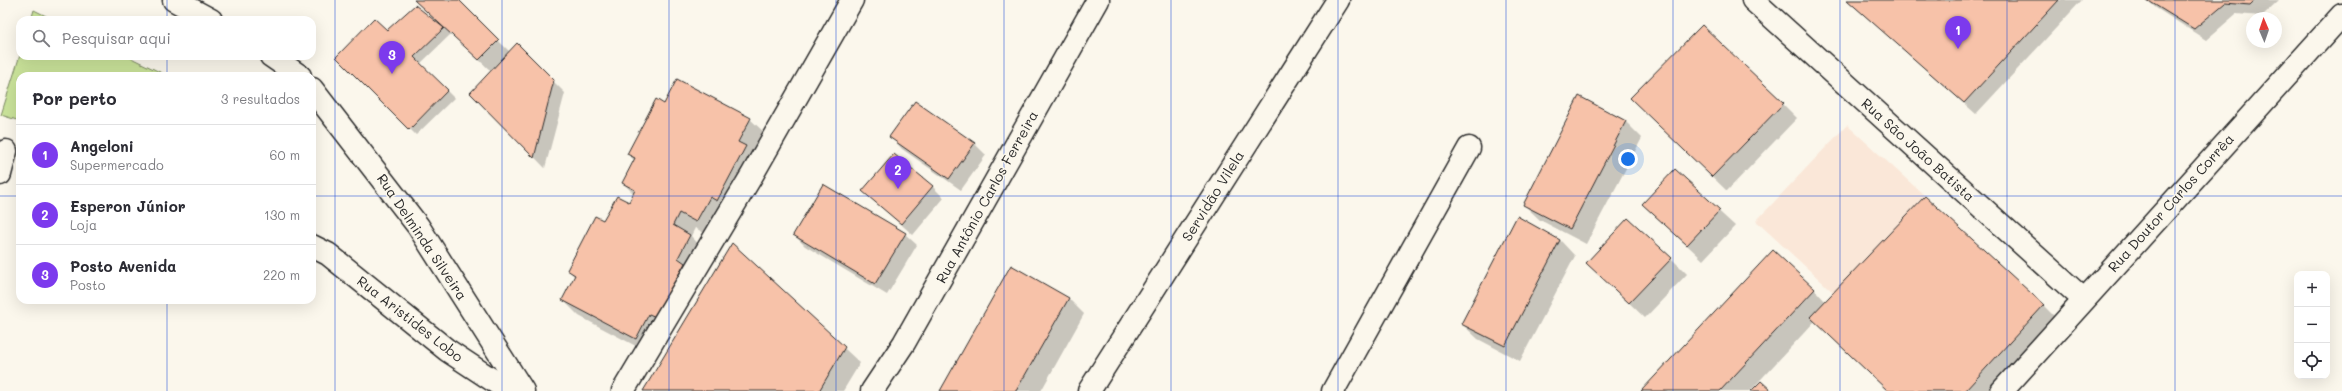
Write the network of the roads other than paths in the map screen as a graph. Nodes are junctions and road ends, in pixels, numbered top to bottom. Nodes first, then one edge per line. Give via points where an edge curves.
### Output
1 (174, 0) edge
2 (852, 0) edge
3 (1098, 0) edge
4 (1338, 0) edge
5 (1753, 0) edge
6 (2342, 15) edge
7 (204, 16) edge
8 (277, 60) edge
9 (294, 72) edge
10 (316, 94) edge
11 (1469, 148) dead end
12 (9, 152) edge
13 (0, 174) edge
14 (316, 248) edge
15 (2083, 299) junction
16 (509, 391) edge
17 (523, 391) edge
18 (623, 391) edge
19 (872, 391) edge
20 (1089, 391) edge
21 (1333, 391) edge
22 (2002, 391) edge

1 - 7 street
2 - 18 street via 752,175
3 - 19 street, Rua Antônio Carlos Ferreira via 904,343
4 - 20 street, Servidão Vilela
5 - 15 street, Rua São João Batista
6 - 15 street, Rua Doutor Carlos Corrêa
8 - 9 street
10 - 17 street, Rua Delminda Silveira via 418,226
11 - 21 street
12 - 13 street
14 - 16 street, Rua Aristides Lobo via 328,254 447,350
15 - 22 street, Rua Doutor Carlos Corrêa

